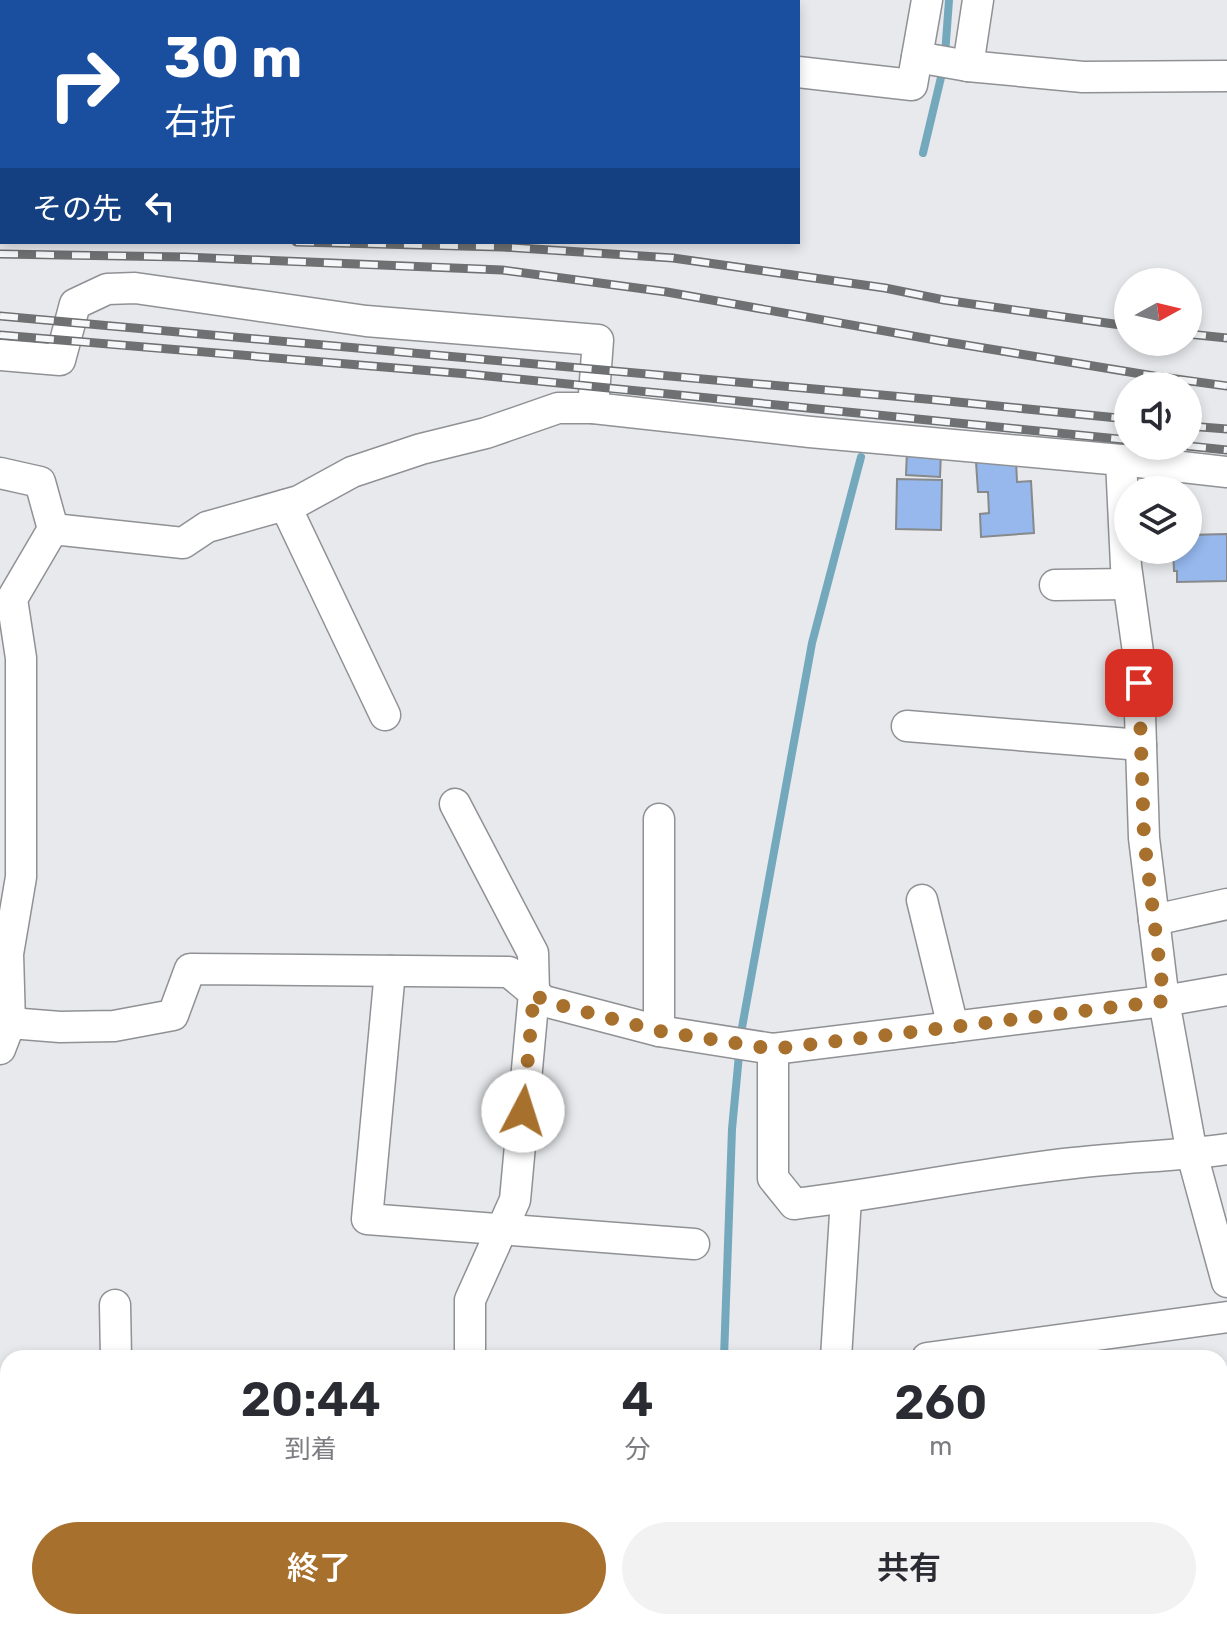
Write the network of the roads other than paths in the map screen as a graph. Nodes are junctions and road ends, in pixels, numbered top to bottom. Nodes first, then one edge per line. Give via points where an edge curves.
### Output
1 (927, 0) edge
2 (978, 0) edge
3 (943, 62) junction
4 (800, 72) edge
5 (1227, 76) edge
6 (0, 355) edge
7 (593, 408) junction
8 (1114, 459) edge
9 (1121, 460) joint
10 (1227, 472) edge
11 (0, 473) edge
12 (285, 505) junction
13 (53, 529) junction
14 (1128, 584) junction
15 (1055, 585) dead end
16 (6, 597) edge
17 (10, 658) edge
18 (385, 715) dead end
19 (907, 726) dead end
20 (1141, 745) junction
21 (11, 765) edge
22 (455, 804) dead end
23 (659, 819) dead end
24 (922, 900) dead end
25 (1227, 904) edge
26 (1154, 920) junction
27 (390, 971) junction
28 (1227, 990) edge
29 (534, 993) junction
30 (1164, 1001) junction
31 (953, 1027) junction
32 (659, 1031) junction
33 (5, 1036) edge
34 (773, 1049) junction
35 (1227, 1149) edge
36 (1192, 1154) junction
37 (846, 1198) junction
38 (502, 1230) junction
39 (694, 1244) dead end
40 (1227, 1282) edge
41 (115, 1305) dead end
42 (1227, 1317) edge
43 (116, 1350) edge
44 (470, 1350) edge
45 (836, 1350) edge
46 (986, 1350) edge

1 - 3 street
2 - 3 street
3 - 4 street via 912,85
3 - 5 street via 1083,77
6 - 7 street via 60,360 75,304 107,289 135,288 366,321 598,340
7 - 8 street
7 - 12 street via 558,408 421,449 352,472
9 - 10 street
9 - 14 street
11 - 13 street via 40,482
12 - 13 street via 207,527 183,543
12 - 18 street
13 - 16 street
14 - 15 street
14 - 20 street via 1138,652
16 - 17 street
17 - 21 street
19 - 20 street
20 - 26 street
21 - 33 street via 21,877 8,954
22 - 29 street via 533,953
23 - 32 street
24 - 31 street
25 - 26 street
26 - 30 street
27 - 29 street via 509,972
27 - 33 street via 190,969 173,1015
27 - 38 street via 367,1219
28 - 30 street
29 - 32 street via 544,1001
29 - 38 street via 515,1200
30 - 31 street
30 - 36 street
31 - 34 street
32 - 34 street
34 - 37 street via 773,1178 794,1204
35 - 36 street
36 - 37 street via 1074,1163
36 - 40 street
37 - 45 street
38 - 39 street
38 - 44 street via 470,1300
41 - 43 street
42 - 46 street

